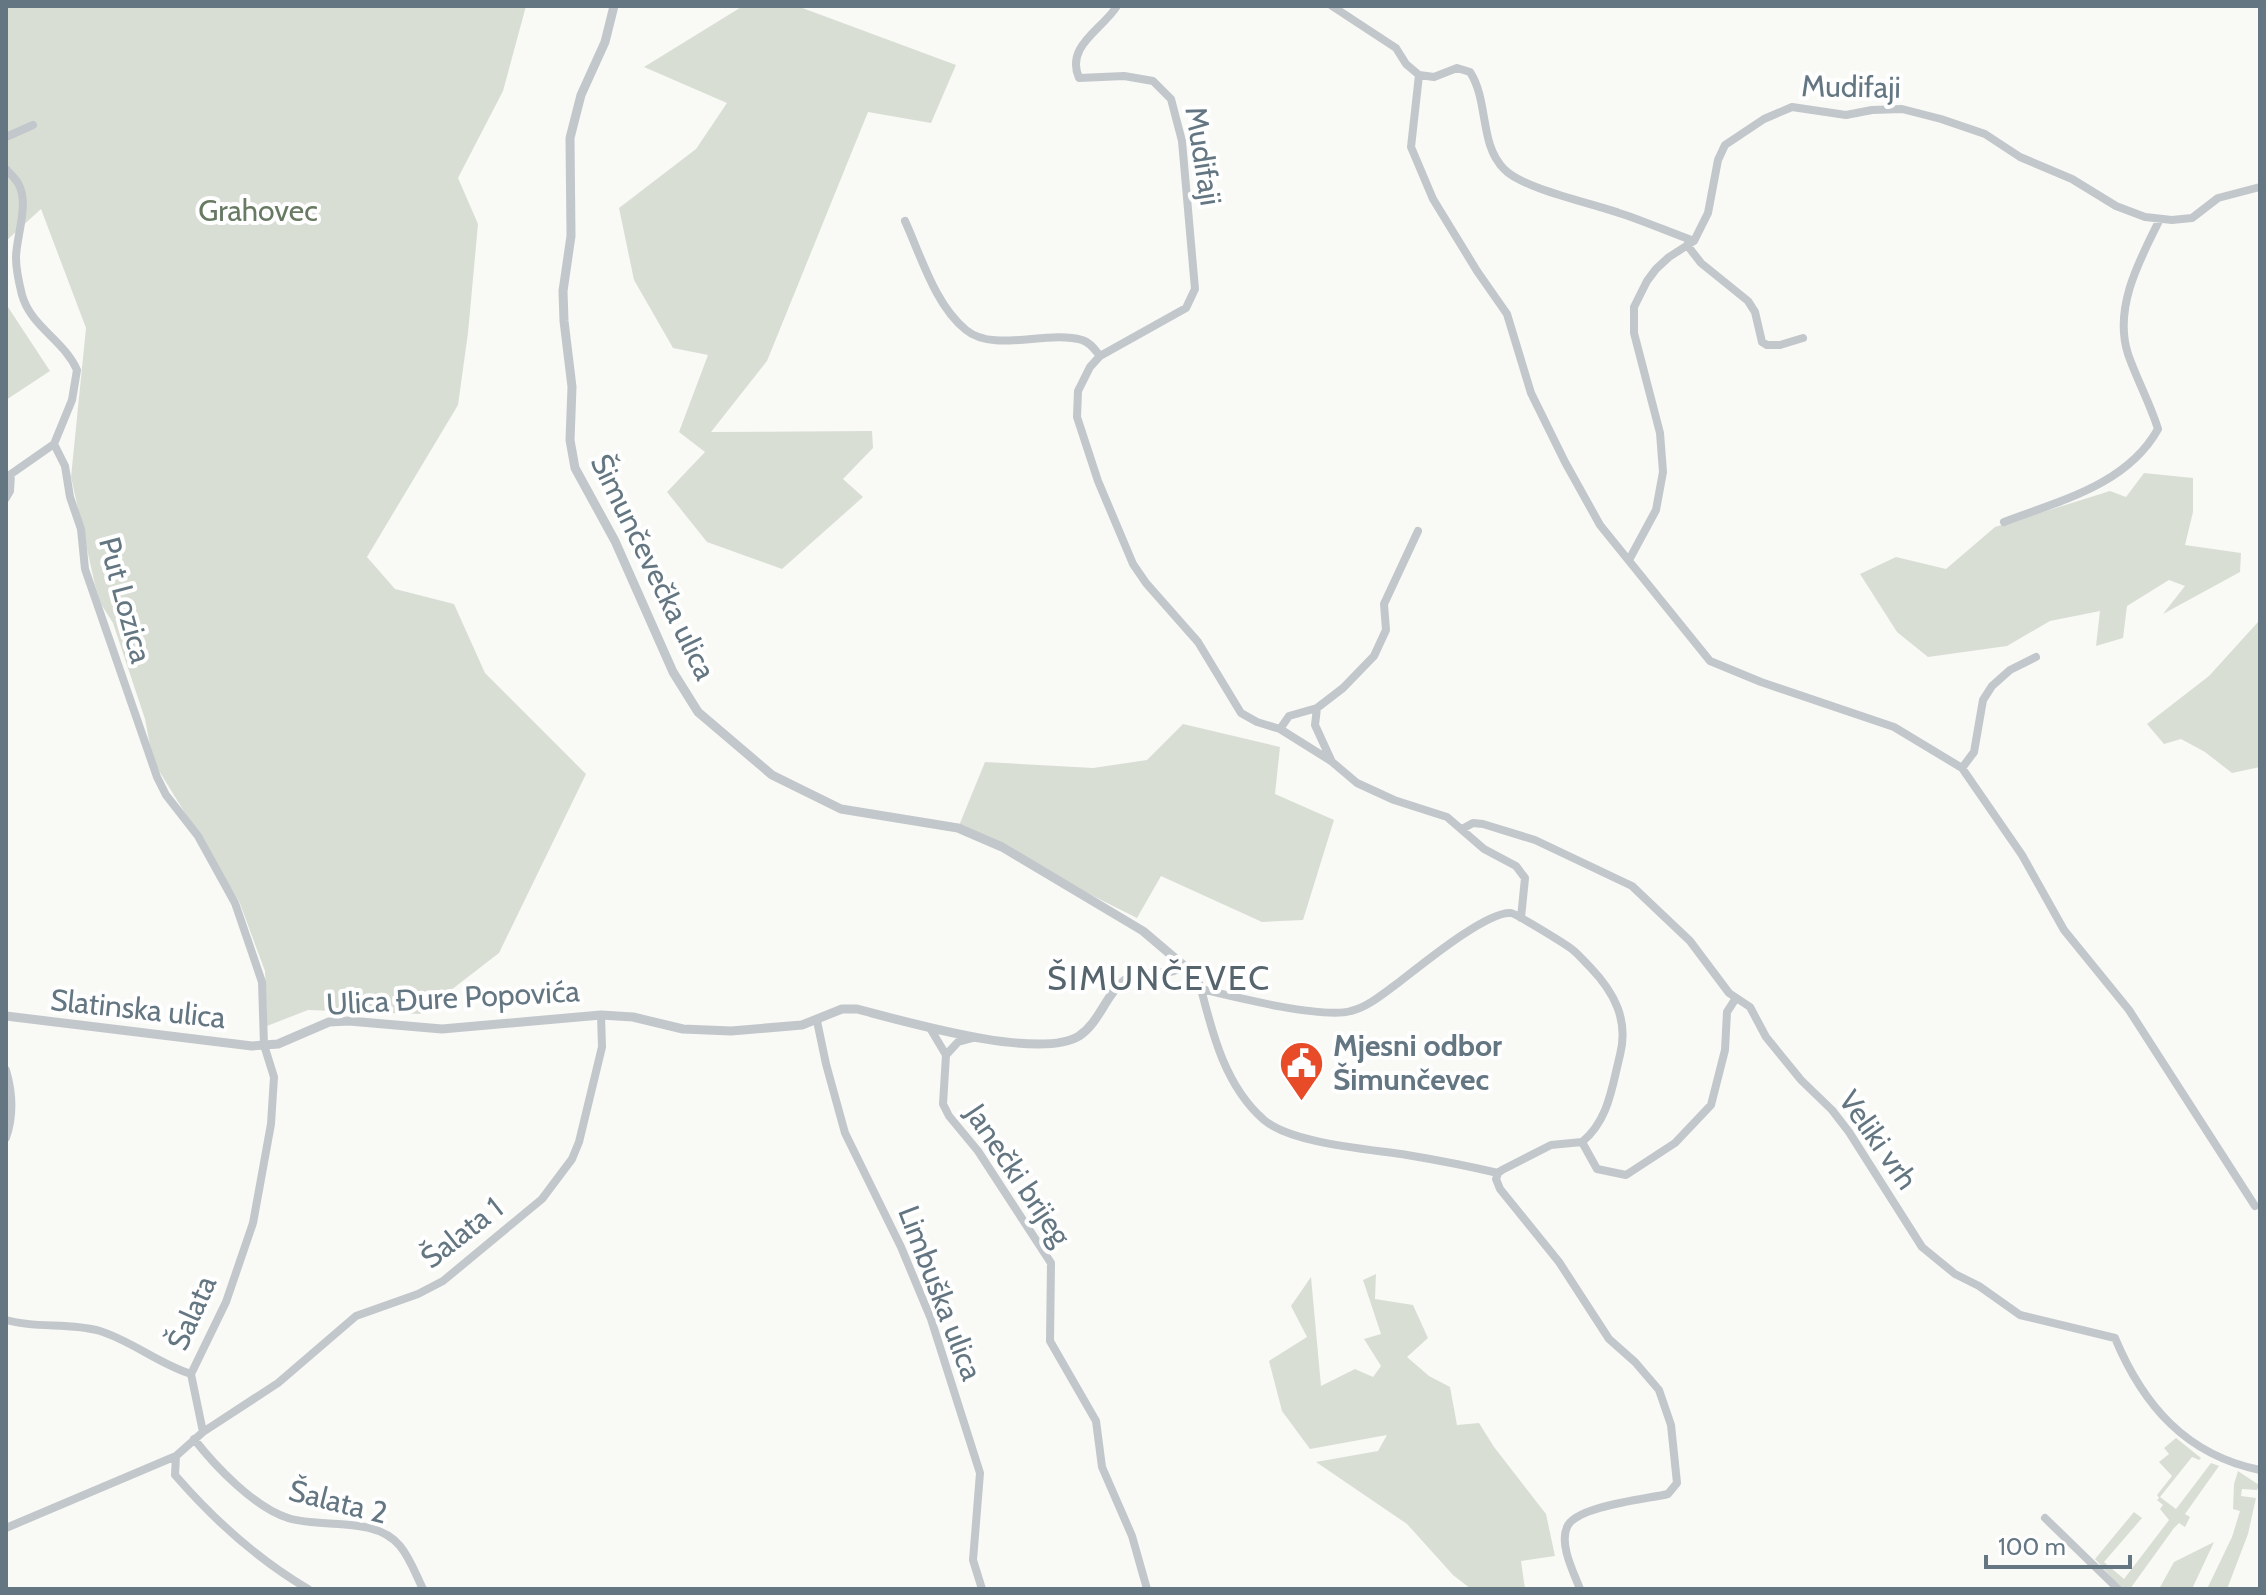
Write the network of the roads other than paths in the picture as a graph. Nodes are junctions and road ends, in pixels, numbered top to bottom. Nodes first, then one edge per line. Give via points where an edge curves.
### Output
1 (614, 6) edge
2 (1117, 6) edge
3 (1332, 6) edge
4 (1419, 75) junction
5 (33, 125) dead end
6 (6, 137) edge
7 (6, 169) edge
8 (2260, 187) edge
9 (2160, 219) junction
10 (905, 221) dead end
11 (1691, 243) junction
12 (1803, 338) dead end
13 (1100, 356) junction
14 (54, 444) junction
15 (6, 498) edge
16 (2004, 522) dead end
17 (1418, 531) dead end
18 (1629, 560) junction
19 (2036, 657) dead end
20 (1317, 708) junction
21 (1280, 729) junction
22 (1331, 761) junction
23 (1962, 768) junction
24 (1462, 829) junction
25 (1521, 918) junction
26 (1183, 965) junction
27 (1201, 989) junction
28 (1736, 998) junction
29 (601, 1015) junction
30 (6, 1016) edge
31 (817, 1021) junction
32 (929, 1027) junction
33 (973, 1038) junction
34 (264, 1045) junction
35 (946, 1055) junction
36 (6, 1070) edge
37 (6, 1138) edge
38 (1582, 1142) junction
39 (1498, 1173) junction
40 (2255, 1206) dead end
41 (6, 1320) edge
42 (191, 1374) junction
43 (203, 1432) junction
44 (194, 1439) junction
45 (176, 1456) junction
46 (2260, 1470) edge
47 (2045, 1518) dead end
48 (6, 1528) edge
49 (308, 1589) edge
50 (423, 1589) edge
51 (982, 1589) edge
52 (1147, 1589) edge
53 (1580, 1589) edge
54 (2118, 1589) edge

1 - 26 street, Šimunčevečka ulica via 570,138 571,236 563,291 572,387 570,440 575,468 615,541 673,672 698,712 772,775 841,809 958,828 1002,847 1143,931
2 - 13 street, Mudifaji via 1086,39 1076,55 1076,70 1079,78 1153,81 1171,99 1182,141 1195,289 1186,308
3 - 4 street via 1396,48
4 - 11 street via 1434,77 1457,68 1470,72 1479,85 1491,149 1504,170
4 - 18 street via 1411,147 1433,199 1507,314 1531,393 1565,462 1600,525
5 - 6 street
7 - 14 street via 21,191 16,255 22,297 77,370 72,400
8 - 9 street, Mudifaji via 2218,198 2192,218
9 - 11 street, Mudifaji via 2116,206 1985,134 1941,119 1902,109 1846,115 1792,107 1725,145 1708,213
9 - 16 street via 2130,284 2124,316 2127,351 2158,429 2149,446 2093,488
10 - 13 street via 942,300 967,331 999,340 1082,340
11 - 12 street via 1701,263 1748,301 1762,342 1780,345
11 - 18 street, Mudifaji via 1656,269 1634,307 1634,333 1660,433 1663,472 1656,510
13 - 21 street via 1078,391 1077,417 1133,564 1198,642 1241,713
14 - 15 street via 11,474
14 - 34 street, Put Lozica via 81,529 85,569 157,777 229,892 259,969
17 - 20 street via 1384,604 1386,630 1374,656
18 - 23 street via 1710,661 1894,727
19 - 23 street via 1992,686 1983,700 1974,752
20 - 21 street via 1289,716
20 - 22 street via 1315,725
21 - 22 street
22 - 24 street via 1357,783 1434,811
23 - 40 street via 2022,855 2064,930 2129,1010
24 - 25 street via 1525,878
24 - 28 street, Veliki vrh via 1483,824 1535,840 1623,880 1690,941
25 - 27 street via 1502,914 1473,929 1352,1011 1313,1010
25 - 38 street via 1573,949 1618,1005 1622,1045 1605,1116
26 - 27 street, Šimunčevečka ulica
26 - 33 street, Ulica Đure Popovića via 1123,981 1091,1027 1075,1038 1056,1043
27 - 39 street, Šimunčevečka ulica via 1221,1060 1248,1101 1273,1126 1334,1144
28 - 38 street via 1727,1012 1725,1050 1711,1105 1675,1143 1626,1175 1597,1169
28 - 46 street, Veliki vrh via 1750,1007 1766,1037 1832,1110 1929,1254 2020,1315 2115,1338 2128,1369 2180,1434 2210,1453
29 - 31 street, Ulica Đure Popovića via 731,1031
29 - 34 street, Ulica Đure Popovića via 442,1029 329,1022
29 - 43 street, Šalata 1 via 602,1047 579,1142 542,1199 443,1281 356,1316 278,1383
30 - 34 street, Slatinska ulica
31 - 32 street, Ulica Đure Popovića via 842,1009 857,1009
31 - 51 street, Limbuška ulica via 845,1133 931,1319 980,1473 973,1560
32 - 33 street, Ulica Đure Popovića
32 - 35 street
33 - 35 street via 958,1042
34 - 42 street, Šalata via 274,1077 253,1223 226,1302
35 - 52 street, Janečki brijeg via 943,1104 949,1116 1051,1263 1050,1341 1096,1421 1102,1467 1132,1536
36 - 37 street via 12,1094
38 - 39 street via 1551,1145
39 - 53 street via 1500,1189 1559,1262 1609,1339 1659,1390 1671,1425 1677,1483 1668,1494 1598,1508 1566,1528 1565,1544
41 - 42 street via 106,1333
42 - 43 street, Šalata
43 - 44 street
44 - 45 street
44 - 50 street, Šalata 2 via 256,1501 279,1515 363,1528 392,1538
45 - 48 street
45 - 49 street via 175,1475 209,1513 277,1571
47 - 54 street

